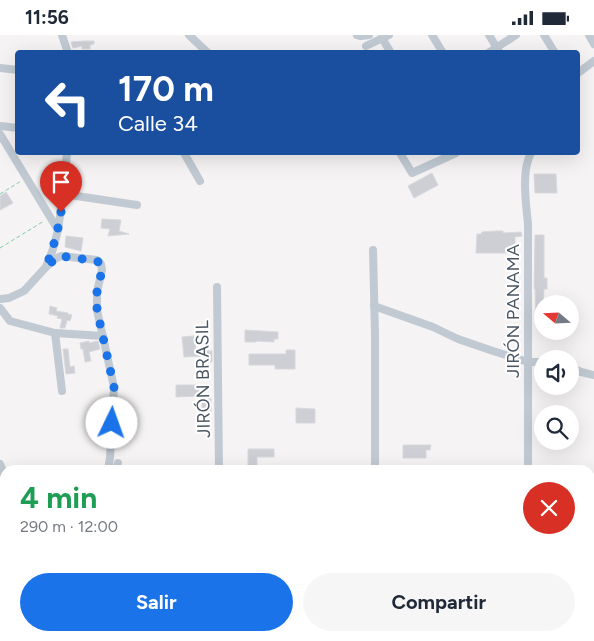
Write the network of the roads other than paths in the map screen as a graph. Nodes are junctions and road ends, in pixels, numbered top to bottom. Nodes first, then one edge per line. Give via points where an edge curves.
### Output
1 (62, 35) edge
2 (189, 35) edge
3 (357, 35) edge
4 (369, 35) edge
5 (432, 35) edge
6 (489, 35) edge
7 (516, 35) edge
8 (544, 35) edge
9 (589, 35) edge
10 (386, 37) edge
11 (594, 44) edge
12 (366, 46) dead end
13 (67, 50) edge
14 (205, 50) edge
15 (390, 50) edge
16 (441, 50) edge
17 (499, 50) edge
18 (552, 50) edge
19 (594, 61) edge
20 (0, 68) edge
21 (15, 70) edge
22 (580, 72) edge
23 (0, 125) edge
24 (15, 128) edge
25 (0, 135) edge
26 (67, 155) edge
27 (185, 155) edge
28 (401, 155) edge
29 (450, 155) edge
30 (530, 155) edge
31 (200, 181) dead end
32 (63, 194) junction
33 (136, 205) dead end
34 (58, 229) junction
35 (373, 250) dead end
36 (46, 267) junction
37 (217, 287) dead end
38 (0, 299) edge
39 (374, 306) junction
40 (0, 308) edge
41 (55, 333) junction
42 (103, 336) junction
43 (528, 362) junction
44 (534, 362) edge
45 (579, 371) edge
46 (594, 375) edge
47 (62, 391) dead end
48 (109, 465) edge
49 (219, 465) edge
50 (375, 465) edge
51 (528, 465) edge

1 - 13 street
2 - 14 street
3 - 4 street
5 - 16 street
6 - 17 street
7 - 17 street
8 - 18 street
9 - 11 street
10 - 12 street
10 - 15 street
19 - 22 street
20 - 21 street
23 - 24 street
25 - 34 street
26 - 32 street
27 - 31 street
28 - 29 street via 412,173
30 - 43 street, JIRÓN PANAMA via 525,174
32 - 33 street
32 - 34 street
34 - 36 street
35 - 39 street
36 - 38 street via 24,291
36 - 42 street via 61,256 101,264 97,310
37 - 49 street, JIRÓN BRASIL
39 - 43 street
39 - 50 street
40 - 41 street via 10,321
41 - 42 street
41 - 47 street
42 - 48 street via 114,387
43 - 44 street
43 - 51 street, JIRÓN PANAMA
45 - 46 street

